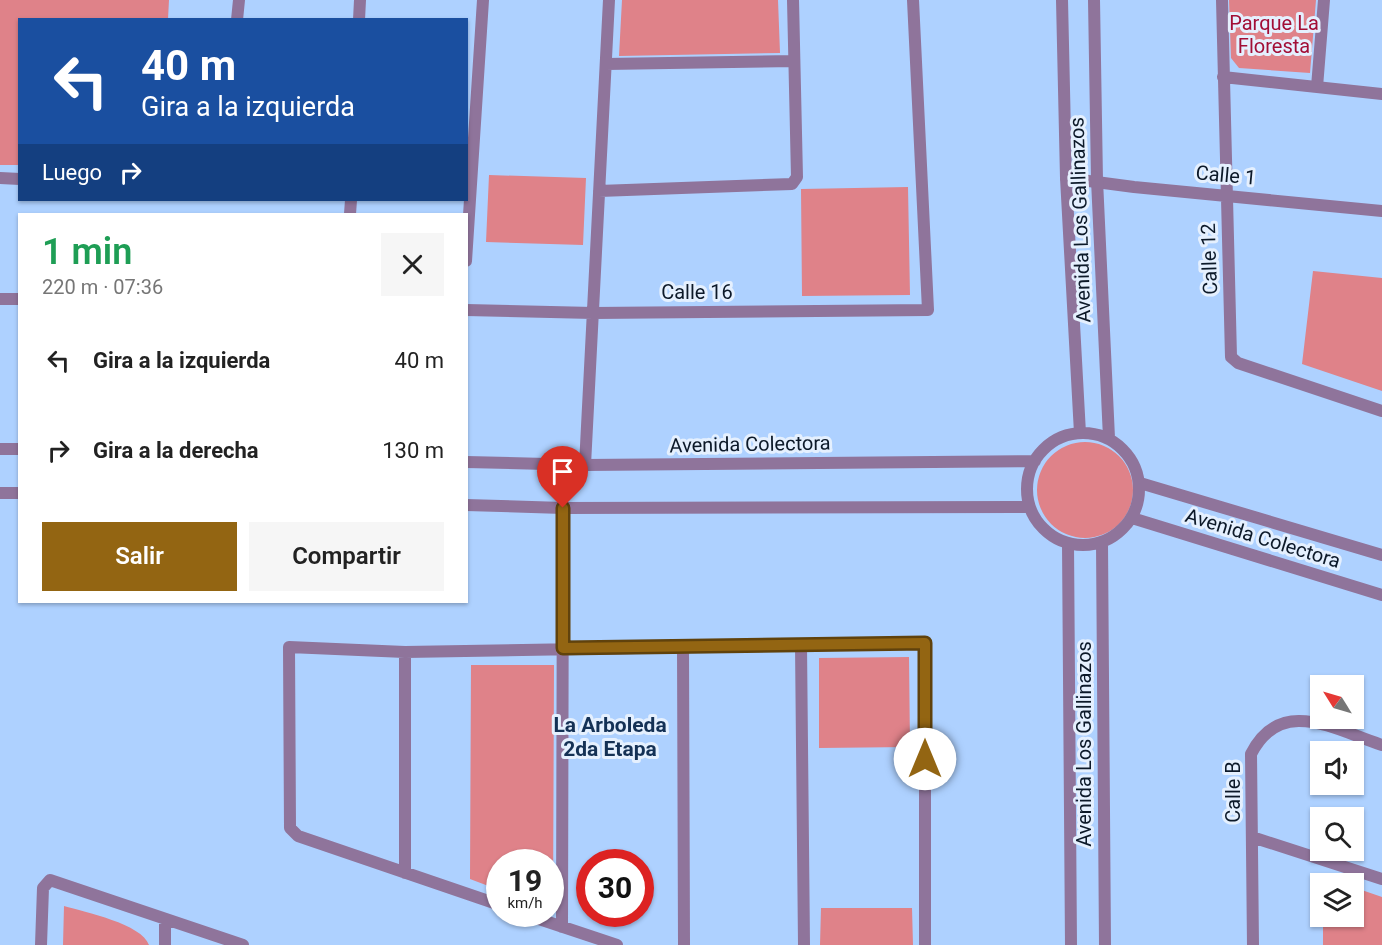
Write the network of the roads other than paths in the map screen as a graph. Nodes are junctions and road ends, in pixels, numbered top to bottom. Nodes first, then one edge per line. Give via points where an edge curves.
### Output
1 (238, 0) edge
2 (360, 0) edge
3 (483, 0) edge
4 (609, 0) edge
5 (793, 0) edge
6 (913, 0) edge
7 (1062, 0) edge
8 (1094, 0) edge
9 (1222, 0) edge
10 (1324, 0) edge
11 (237, 18) edge
12 (359, 18) edge
13 (794, 61) junction
14 (606, 64) junction
15 (1223, 77) junction
16 (1317, 87) junction
17 (1382, 94) edge
18 (0, 178) edge
19 (18, 178) edge
20 (1066, 178) junction
21 (1097, 180) junction
22 (599, 191) junction
23 (1226, 194) junction
24 (1382, 211) edge
25 (468, 230) edge
26 (0, 298) edge
27 (18, 299) edge
28 (468, 310) edge
29 (593, 313) junction
30 (1382, 411) edge
31 (1080, 433) junction
32 (1109, 438) junction
33 (0, 449) edge
34 (18, 449) edge
35 (1035, 461) junction
36 (468, 462) edge
37 (585, 465) junction
38 (1140, 483) junction
39 (0, 493) edge
40 (18, 493) edge
41 (468, 505) edge
42 (1029, 507) junction
43 (563, 508) junction
44 (1132, 518) junction
45 (1102, 543) junction
46 (1068, 544) junction
47 (1382, 555) edge
48 (1382, 596) edge
49 (801, 645) junction
50 (683, 646) junction
51 (563, 648) junction
52 (405, 652) junction
53 (1382, 745) edge
54 (1252, 837) junction
55 (562, 849) edge
56 (405, 873) junction
57 (1382, 879) edge
58 (486, 900) edge
59 (165, 919) junction
60 (562, 927) edge
61 (42, 945) edge
62 (165, 945) edge
63 (243, 945) edge
64 (617, 945) edge
65 (684, 945) edge
66 (804, 945) edge
67 (925, 945) edge
68 (1071, 945) edge
69 (1105, 945) edge
70 (1253, 945) edge

1 - 11 street
2 - 12 street
3 - 25 street
4 - 14 street
5 - 13 street
6 - 29 street, Calle 16 via 928,310
7 - 20 street, Avenida Los Gallinazos
8 - 21 street, Avenida Los Gallinazos
9 - 15 street, Calle 12
10 - 16 street
13 - 14 street
13 - 22 street via 797,177 792,183
14 - 22 street
15 - 16 street
15 - 23 street, Calle 12
16 - 17 street
18 - 19 street
20 - 21 street, Calle 1
20 - 31 street, Avenida Los Gallinazos
21 - 23 street, Calle 1
21 - 32 street, Avenida Los Gallinazos
22 - 29 street
23 - 24 street, Calle 1
23 - 30 street, Calle 12 via 1232,357 1238,363
26 - 27 street
28 - 29 street, Calle 16
29 - 37 street
31 - 32 street
31 - 35 street via 1054,440
32 - 38 street via 1135,464
33 - 34 street
35 - 37 street, Avenida Colectora
35 - 42 street via 1027,488
36 - 37 street, Avenida Colectora
38 - 44 street via 1139,501
38 - 47 street, Avenida Colectora
39 - 40 street
41 - 43 street
42 - 43 street
42 - 46 street via 1038,524
43 - 51 street
44 - 45 street via 1120,533
44 - 48 street, Avenida Colectora
45 - 46 street
45 - 69 street, Avenida Los Gallinazos
46 - 68 street, Avenida Los Gallinazos
49 - 50 street
49 - 66 street
49 - 67 street via 925,643
50 - 51 street
50 - 65 street
51 - 52 street
51 - 55 street
52 - 56 street
52 - 56 street via 289,647 290,828 298,836
53 - 54 street, Calle B via 1303,719 1287,720 1271,728 1251,754
54 - 57 street
54 - 70 street, Calle B
56 - 58 street
59 - 61 street via 50,880 43,888
59 - 62 street
59 - 63 street
60 - 64 street

